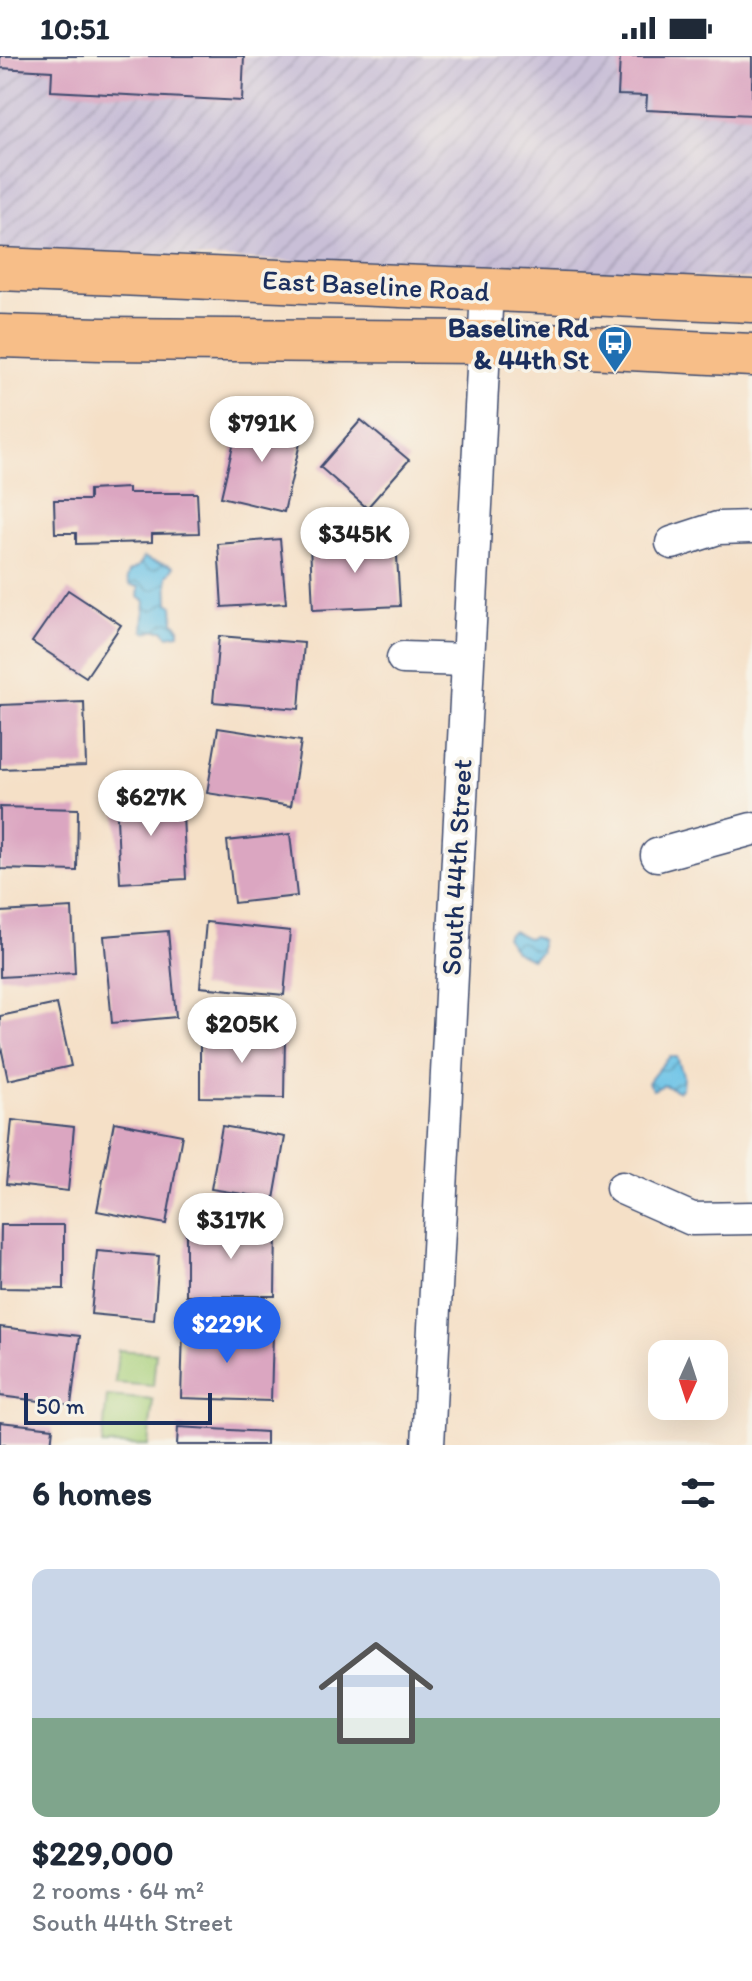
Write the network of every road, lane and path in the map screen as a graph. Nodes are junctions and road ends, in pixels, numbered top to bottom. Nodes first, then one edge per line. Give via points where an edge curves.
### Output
1 (0, 269) edge
2 (487, 290) junction
3 (752, 301) edge
4 (0, 336) edge
5 (483, 342) junction
6 (752, 355) edge
7 (752, 527) edge
8 (672, 543) dead end
9 (403, 658) dead end
10 (467, 660) junction
11 (752, 829) edge
12 (657, 855) dead end
13 (622, 1188) dead end
14 (752, 1218) edge
15 (428, 1445) edge

1 - 2 main road, East Baseline Road
2 - 3 main road, East Baseline Road
2 - 5 street, South 44th Street
4 - 5 main road, East Baseline Road
5 - 6 main road, East Baseline Road
5 - 10 street, South 44th Street
7 - 8 street via 718,528
9 - 10 street
10 - 15 street, South 44th Street
11 - 12 street
13 - 14 street via 692,1219

